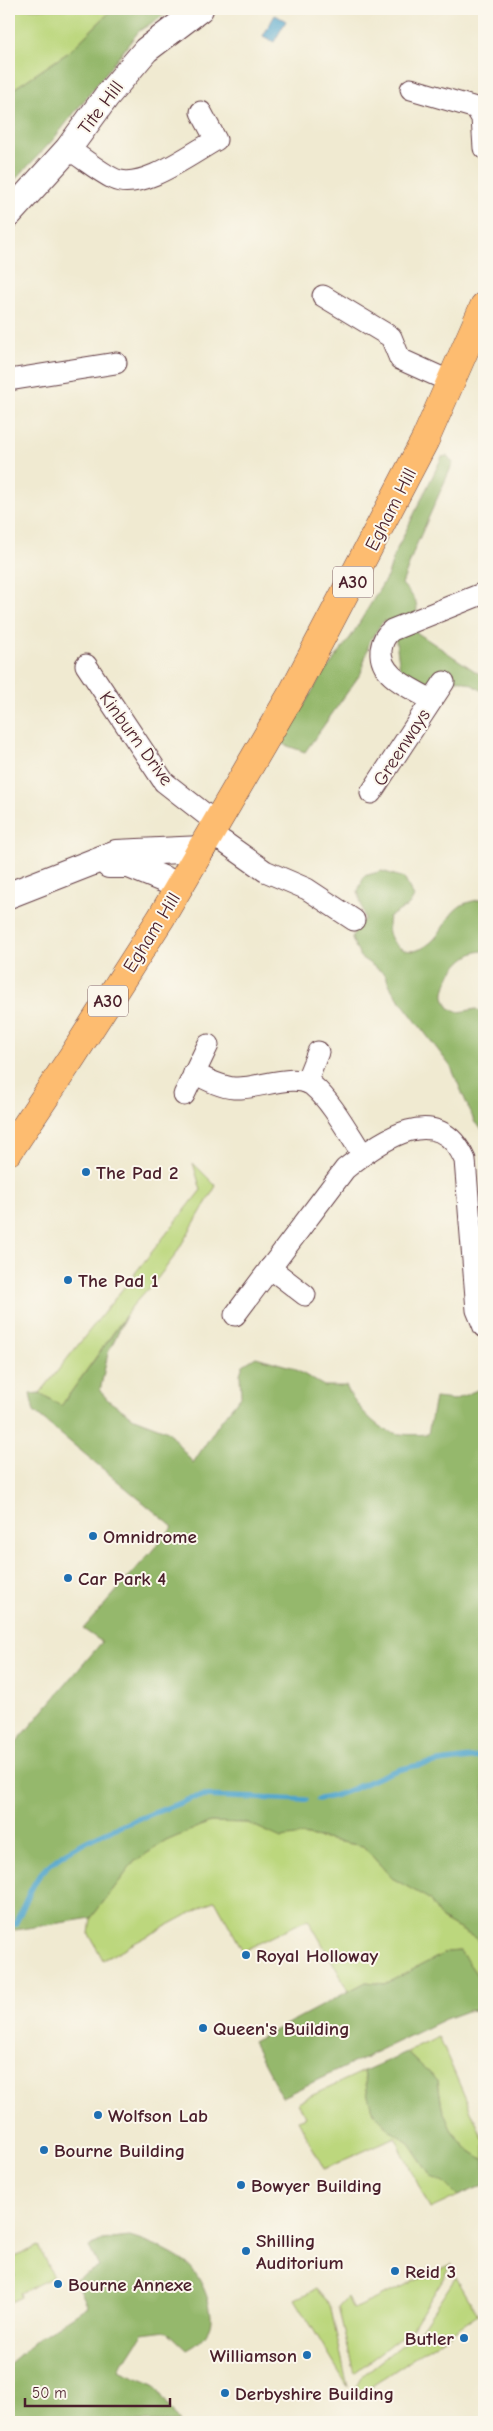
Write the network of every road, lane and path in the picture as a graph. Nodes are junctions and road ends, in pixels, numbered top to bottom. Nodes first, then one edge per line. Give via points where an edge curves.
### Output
1 (200, 9) edge
2 (411, 89) dead end
3 (201, 112) dead end
4 (484, 148) edge
5 (68, 149) junction
6 (9, 214) edge
7 (323, 296) dead end
8 (484, 306) edge
9 (116, 363) dead end
10 (9, 380) edge
11 (451, 382) junction
12 (484, 593) edge
13 (86, 665) dead end
14 (444, 682) dead end
15 (431, 700) junction
16 (371, 793) dead end
17 (210, 835) junction
18 (86, 866) junction
19 (180, 886) junction
20 (9, 895) edge
21 (354, 920) dead end
22 (208, 1045) dead end
23 (318, 1052) dead end
24 (194, 1073) junction
25 (306, 1082) junction
26 (184, 1095) dead end
27 (9, 1151) edge
28 (363, 1155) junction
29 (270, 1268) junction
30 (305, 1295) dead end
31 (235, 1316) dead end
32 (484, 1327) edge

1 - 5 street, Tite Hill via 146,50
2 - 4 street via 476,108 482,118
3 - 5 street via 222,136 139,181 115,180
5 - 6 street, Tite Hill
7 - 11 street via 391,337 400,359
8 - 11 main road, Egham Hill / A30
9 - 10 street
11 - 17 main road, Egham Hill / A30 via 348,592
12 - 15 street, Greenways via 387,634 382,644 381,661 388,671
13 - 17 street, Kinburn Drive via 164,782 205,814
14 - 15 street, Greenways
15 - 16 street, Greenways
17 - 18 street via 116,853
17 - 19 main road, Egham Hill / A30
17 - 21 street via 265,871 307,889
18 - 19 street via 129,865
18 - 20 street
19 - 27 main road, Egham Hill / A30
22 - 24 street
23 - 25 street
24 - 25 street via 233,1088 296,1080
24 - 26 street
25 - 28 street via 319,1093
28 - 29 street via 331,1185
28 - 32 street via 399,1134 421,1128 433,1129 456,1142 465,1160 477,1310
29 - 30 street
29 - 31 street

